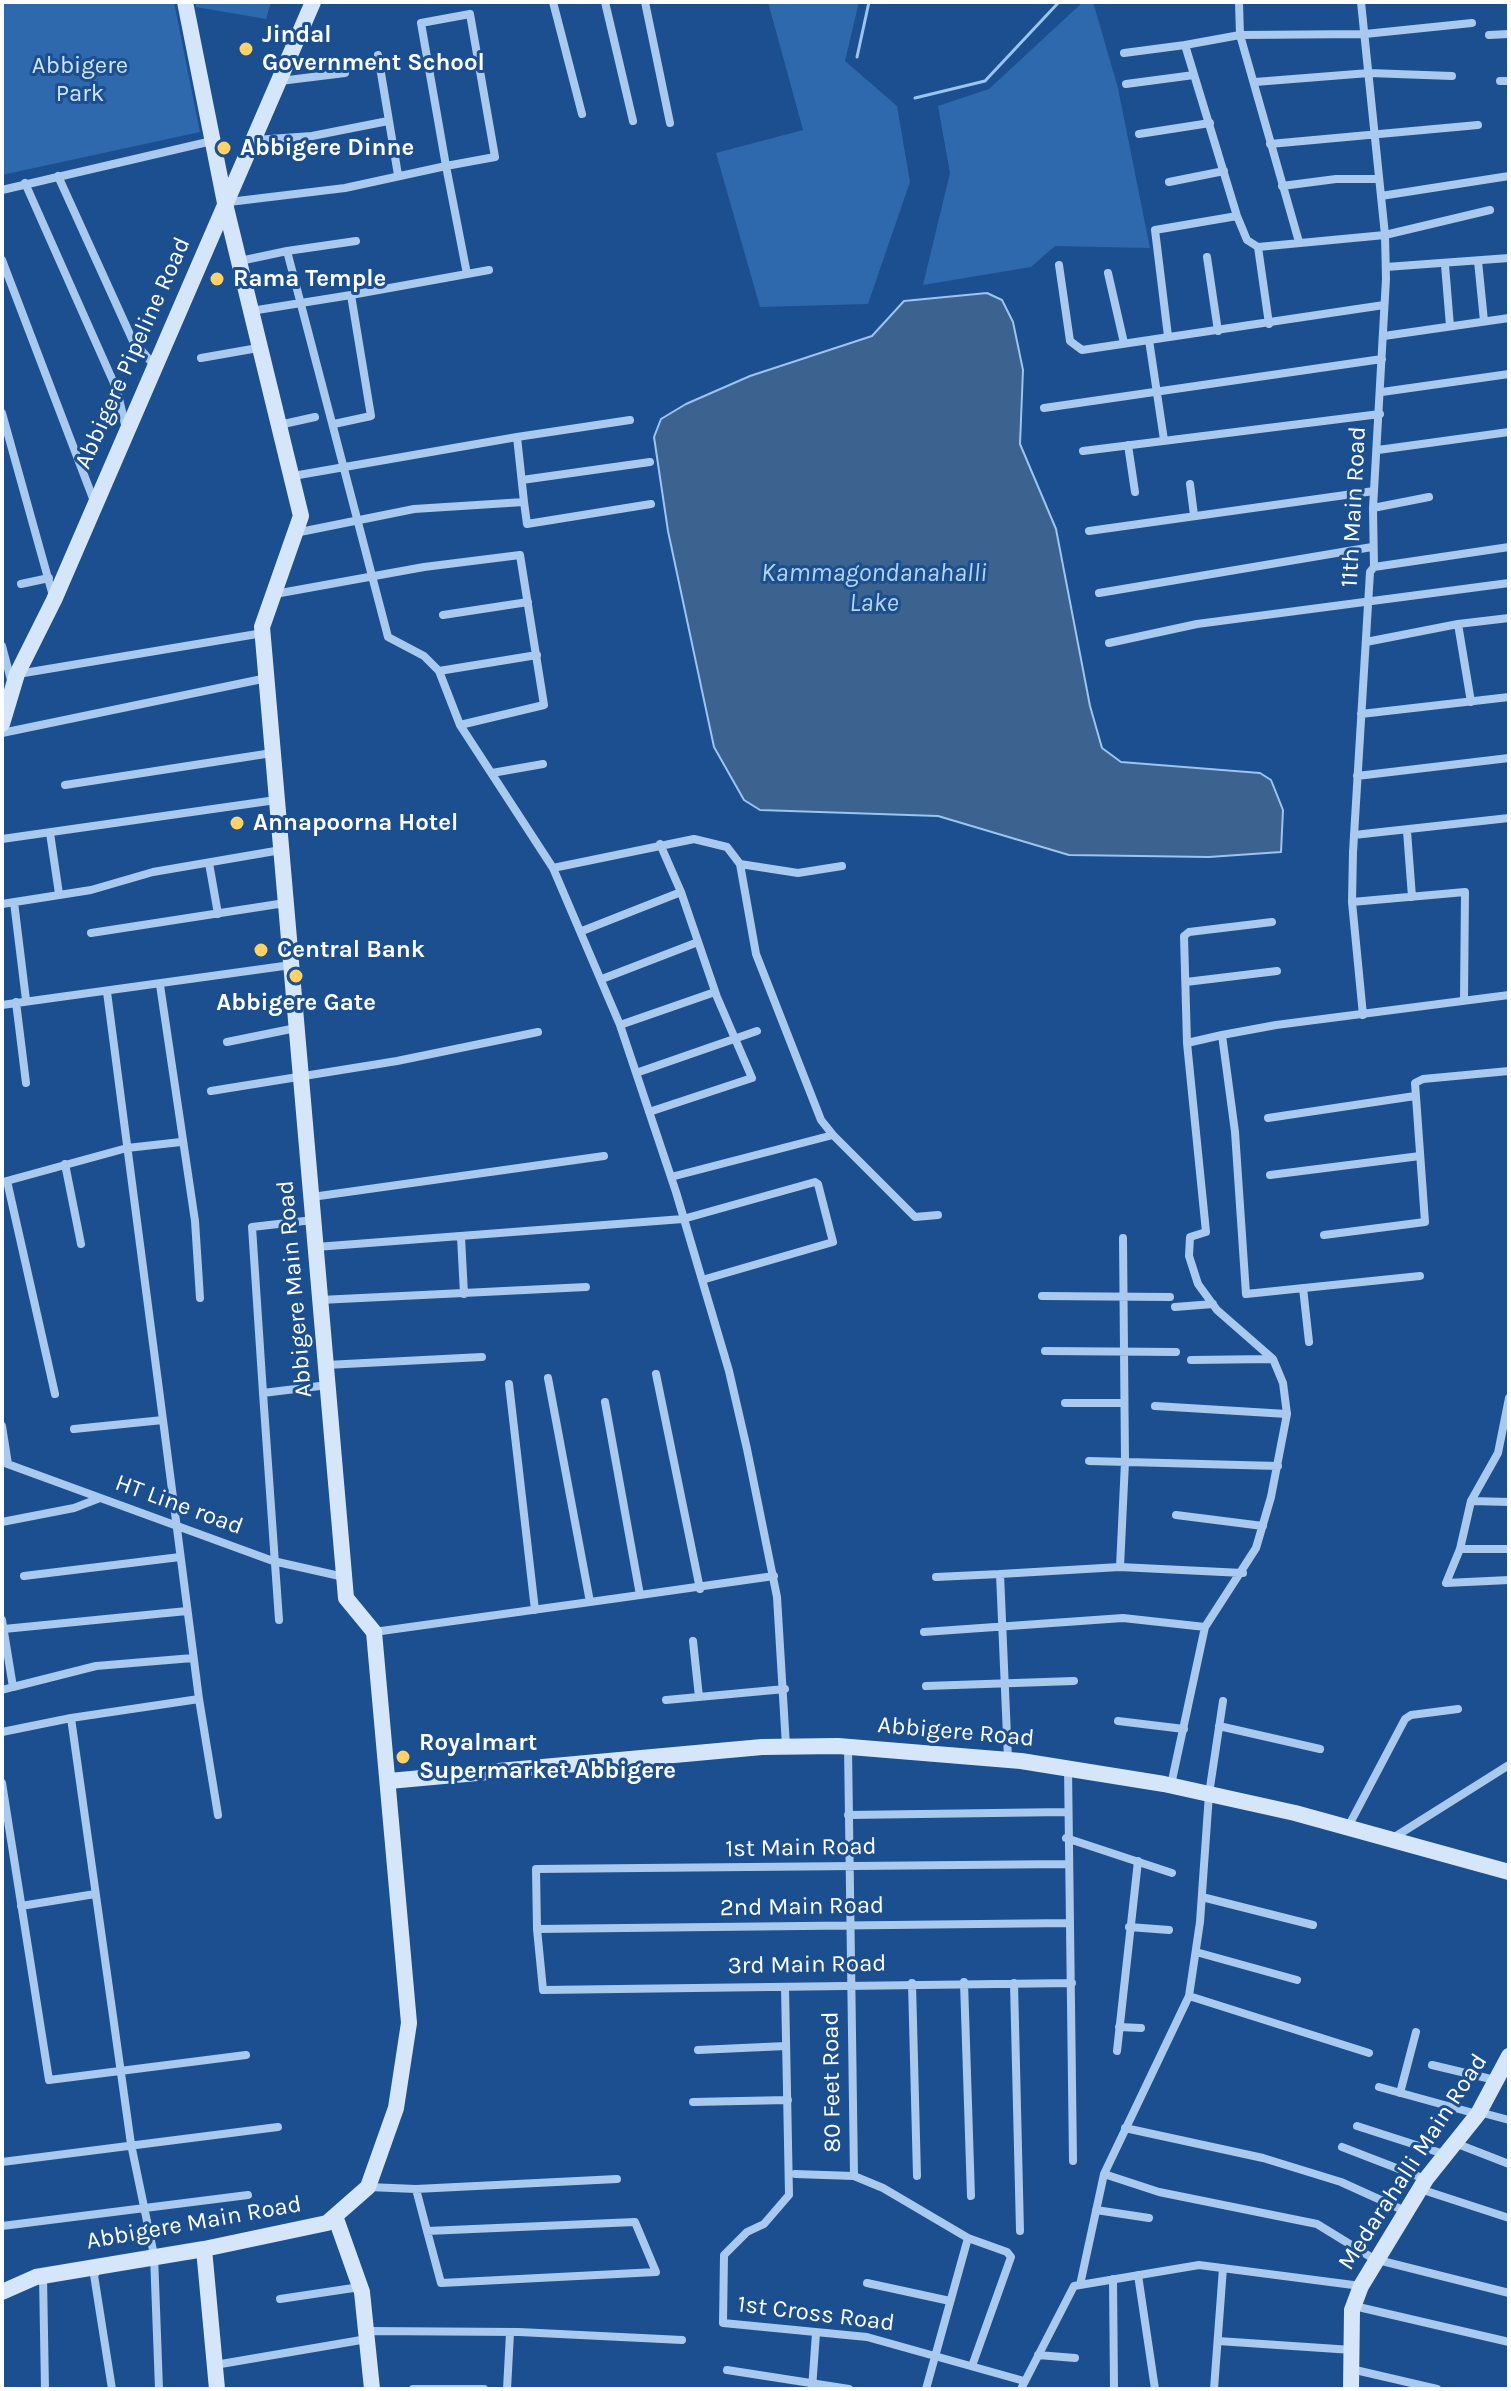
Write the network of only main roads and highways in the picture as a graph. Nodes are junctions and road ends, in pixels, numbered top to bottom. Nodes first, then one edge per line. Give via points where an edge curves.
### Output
1 (185, 2) edge
2 (313, 2) edge
3 (227, 205) junction
4 (2, 724) edge
5 (389, 1781) junction
6 (1509, 1872) edge
7 (1509, 2056) edge
8 (335, 2216) junction
9 (204, 2249) junction
10 (2, 2292) edge
11 (217, 2389) edge
12 (372, 2389) edge
13 (1351, 2389) edge

1 - 3 main road, Abbigere Main Road
2 - 3 main road, Abbigere Pipeline Road
3 - 4 main road, Abbigere Pipeline Road via 17,674
3 - 5 main road, Abbigere Main Road via 301,516 263,633 346,1598 374,1632
5 - 6 main road, Abbigere Road via 786,1747 1009,1760 1171,1785
5 - 8 main road, Abbigere Main Road via 409,2023 396,2108 368,2187
7 - 13 main road, Medarahalli Main Road via 1478,2113 1422,2184 1361,2286 1354,2306
8 - 9 main road, Abbigere Main Road via 327,2223
8 - 12 main road via 360,2287
9 - 10 main road, Abbigere Main Road via 43,2276
9 - 11 main road

